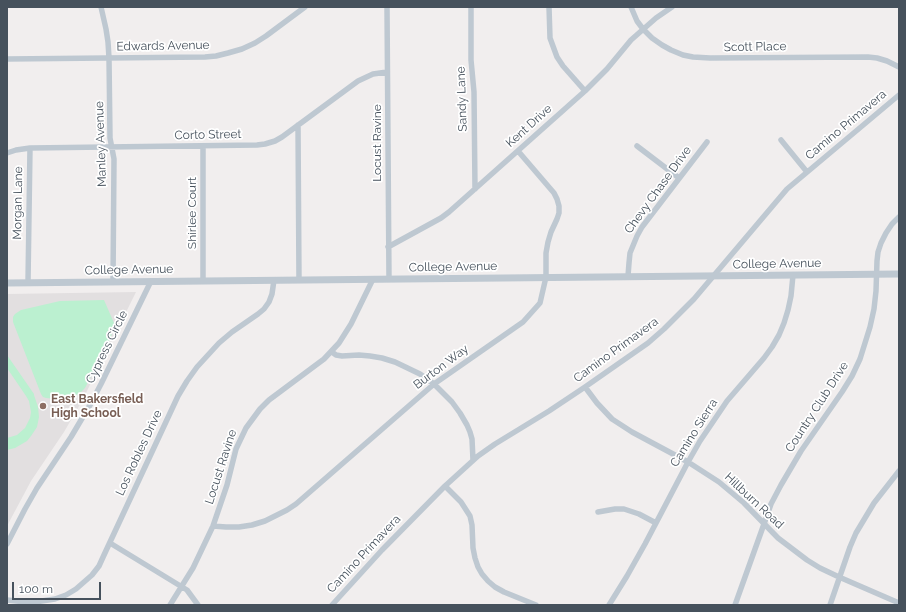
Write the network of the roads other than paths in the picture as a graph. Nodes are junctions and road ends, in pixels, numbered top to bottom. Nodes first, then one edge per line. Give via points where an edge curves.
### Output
1 (101, 7) edge
2 (305, 7) edge
3 (387, 7) edge
4 (471, 7) edge
5 (549, 7) edge
6 (631, 7) edge
7 (672, 7) edge
8 (643, 29) junction
9 (109, 58) junction
10 (7, 59) edge
11 (899, 67) edge
12 (387, 72) junction
13 (585, 91) junction
14 (899, 95) edge
15 (298, 125) junction
16 (781, 140) dead end
17 (707, 142) dead end
18 (203, 146) junction
19 (637, 146) dead end
20 (111, 147) junction
21 (30, 148) junction
22 (518, 151) junction
23 (7, 153) edge
24 (807, 172) junction
25 (679, 178) junction
26 (475, 189) junction
27 (899, 217) edge
28 (388, 247) junction
29 (877, 274) junction
30 (899, 274) edge
31 (793, 275) junction
32 (628, 276) junction
33 (713, 276) junction
34 (546, 277) junction
35 (373, 279) junction
36 (389, 279) junction
37 (274, 280) junction
38 (299, 280) junction
39 (151, 281) junction
40 (203, 281) junction
41 (28, 282) junction
42 (114, 282) junction
43 (7, 283) edge
44 (332, 352) junction
45 (434, 384) junction
46 (585, 387) junction
47 (473, 460) junction
48 (688, 462) junction
49 (899, 471) edge
50 (445, 486) junction
51 (598, 512) dead end
52 (656, 523) junction
53 (764, 524) junction
54 (213, 526) junction
55 (110, 543) junction
56 (7, 544) edge
57 (839, 577) junction
58 (182, 587) junction
59 (7, 600) edge
60 (899, 603) edge
61 (170, 605) edge
62 (198, 605) edge
63 (332, 605) edge
64 (536, 605) edge
65 (609, 605) edge
66 (735, 605) edge
67 (830, 605) edge

1 - 9 street, Manley Avenue
2 - 9 street, Edwards Avenue via 255,43 228,53 205,57
3 - 12 street, Locust Ravine
4 - 26 street, Sandy Lane
5 - 13 street via 550,38 557,57
6 - 8 street, Scott Place
7 - 8 street, Kent Drive
8 - 11 street, Scott Place via 662,45 693,57 868,57 888,61
8 - 13 street, Kent Drive
9 - 10 street, Edwards Avenue
9 - 20 street, Manley Avenue
12 - 15 street, Corto Street via 373,74 358,81
12 - 28 street, Locust Ravine
13 - 22 street, Kent Drive
14 - 24 street, Camino Primavera
15 - 18 street, Corto Street via 275,141 257,146
15 - 38 street
16 - 24 street
17 - 25 street, Chevy Chase Drive
18 - 20 street, Corto Street
18 - 40 street, Shirlee Court
19 - 25 street
20 - 21 street, Corto Street
20 - 42 street, Manley Avenue via 114,159
21 - 23 street, Corto Street
21 - 41 street, Morgan Lane
22 - 26 street, Kent Drive
22 - 34 street, Burton Way via 558,199 559,213 546,253
24 - 33 street, Camino Primavera via 787,189
25 - 32 street, Chevy Chase Drive via 636,236 630,253
26 - 28 street, Kent Drive via 441,218
27 - 29 street, Country Club Drive via 881,243
28 - 36 street, Locust Ravine
29 - 30 street, College Avenue
29 - 31 street, College Avenue
29 - 53 street, Country Club Drive via 873,315 860,359 842,392 791,466 771,504
31 - 33 street, College Avenue
31 - 48 street, Camino Sierra via 788,310 779,335 764,358 720,411
32 - 33 street, College Avenue
32 - 34 street, College Avenue
33 - 46 street, Camino Primavera via 679,314 648,343
34 - 36 street, College Avenue
34 - 45 street, Burton Way via 540,303 523,322
35 - 36 street, College Avenue
35 - 38 street, College Avenue
35 - 44 street, Locust Ravine via 351,324
37 - 38 street, College Avenue
37 - 40 street, College Avenue
37 - 55 street, Los Robles Drive via 272,294 264,309 219,343 187,381
39 - 40 street, College Avenue
39 - 42 street, College Avenue
39 - 56 street, Cypress Circle via 90,405 24,509
41 - 42 street, College Avenue
41 - 43 street, College Avenue
44 - 45 street via 342,356 370,356 395,362
44 - 54 street, Locust Ravine via 269,400 252,418 236,449
45 - 47 street via 452,402 467,425 472,439
45 - 54 street, Burton Way via 287,510 265,521 239,527
46 - 47 street, Camino Primavera
46 - 48 street, Hillburn Road via 612,420
47 - 50 street, Camino Primavera
48 - 52 street, Camino Sierra
48 - 53 street, Hillburn Road via 732,492
49 - 57 street via 865,516
50 - 63 street, Camino Primavera
50 - 64 street via 461,502 470,516 475,558 482,574 504,592
51 - 52 street via 624,510 640,514
52 - 65 street, Camino Sierra
53 - 57 street, Hillburn Road via 798,554
53 - 66 street, Country Club Drive
54 - 58 street, Locust Ravine
55 - 58 street
55 - 59 street, Los Robles Drive via 92,575 66,594 55,599 34,602
57 - 60 street, Hillburn Road
57 - 67 street
58 - 61 street, Locust Ravine
58 - 62 street

